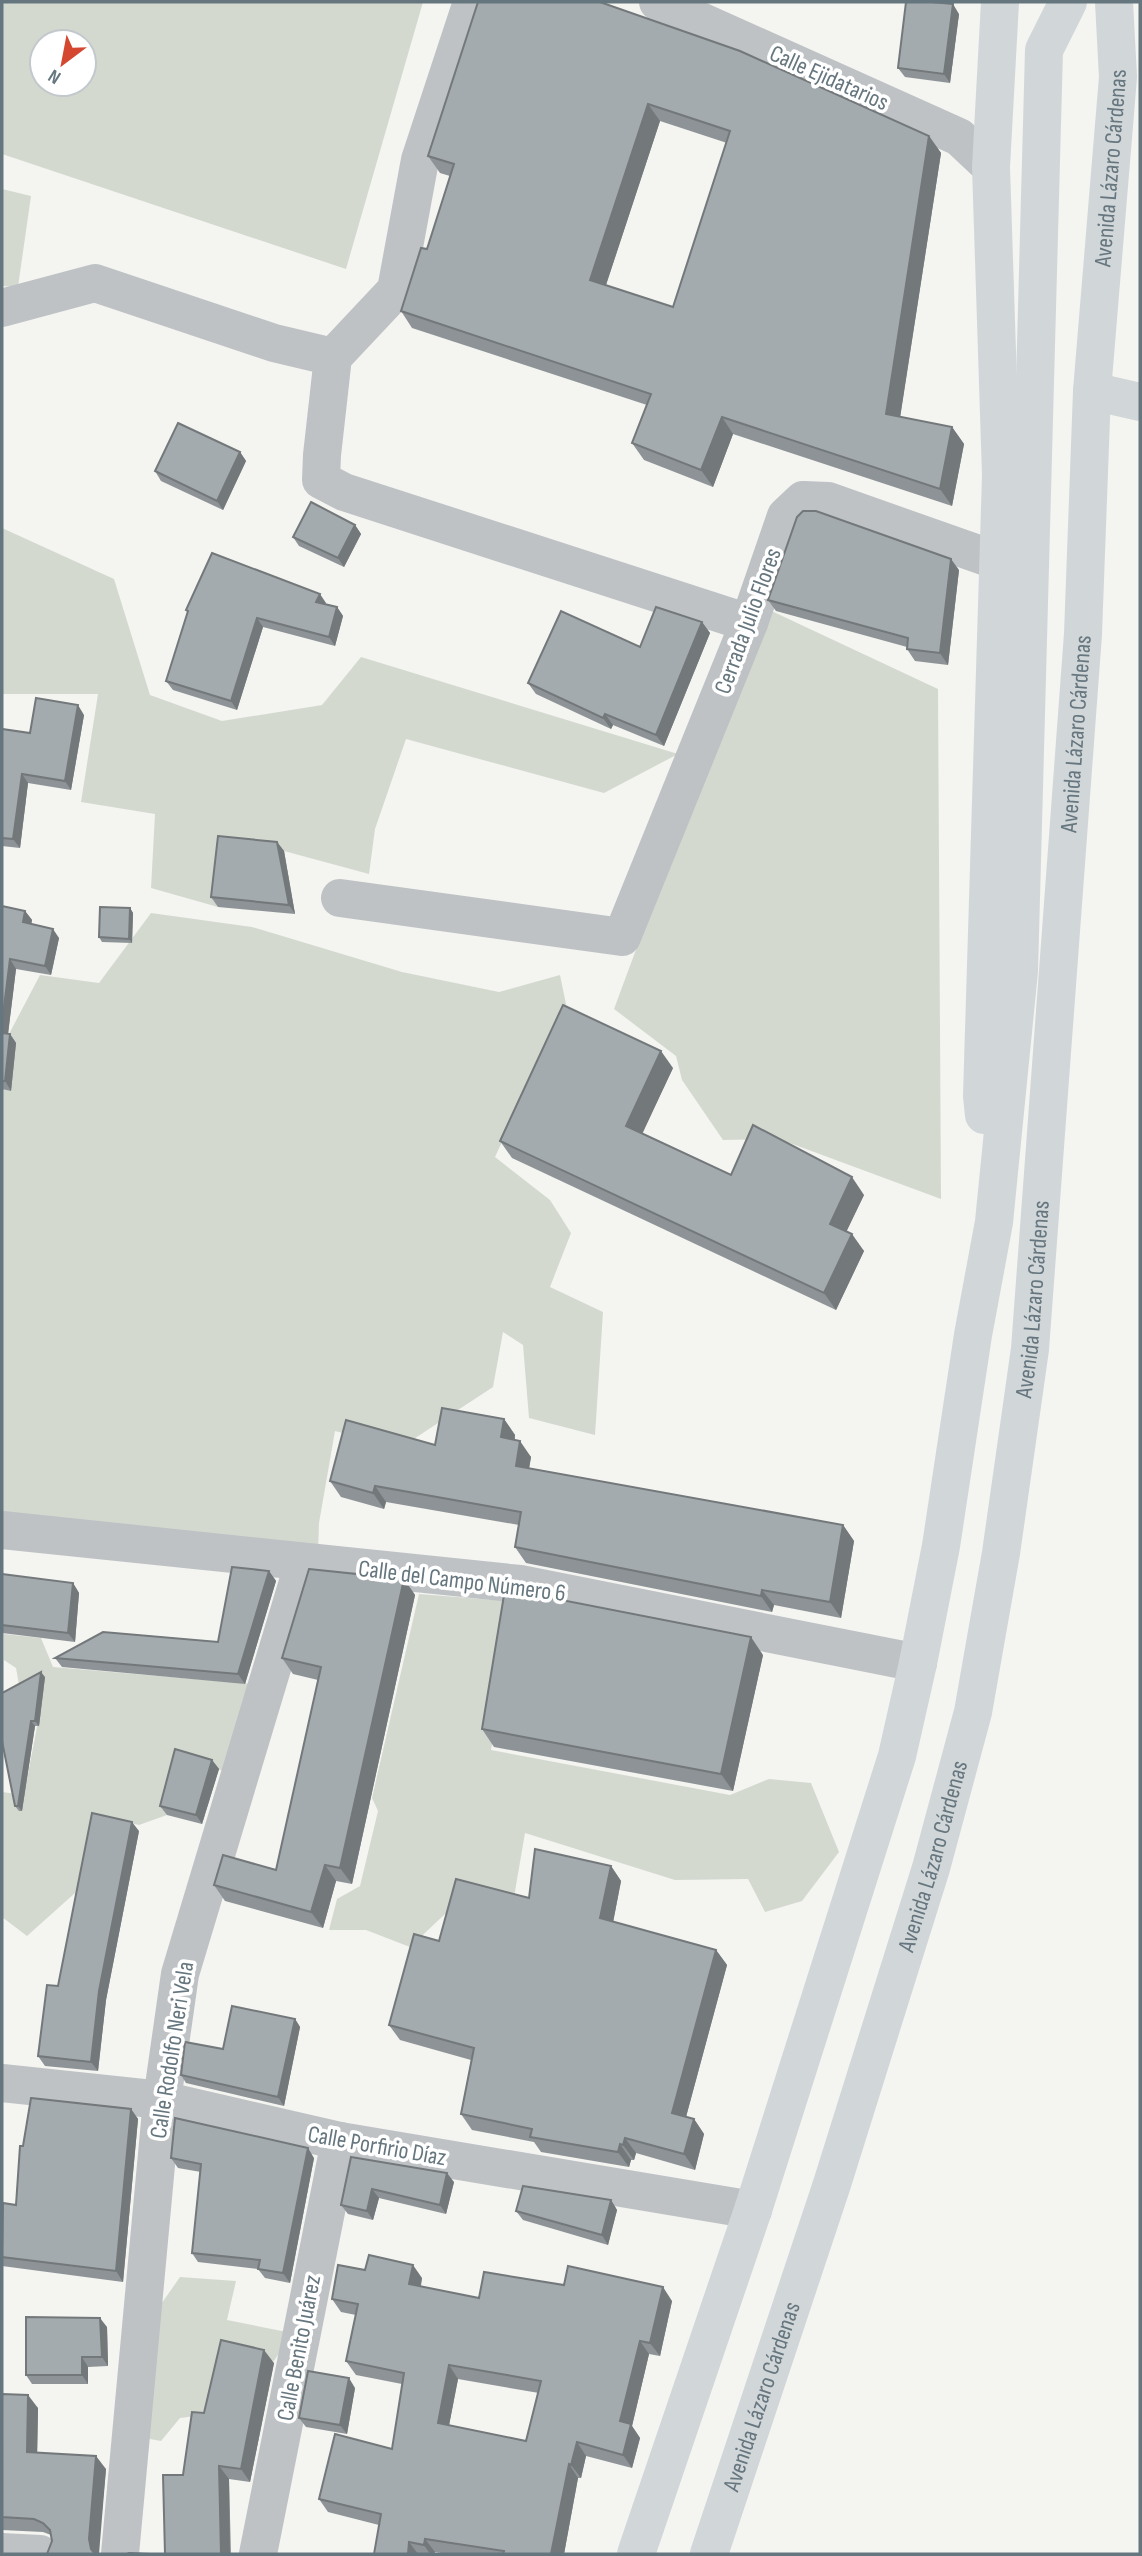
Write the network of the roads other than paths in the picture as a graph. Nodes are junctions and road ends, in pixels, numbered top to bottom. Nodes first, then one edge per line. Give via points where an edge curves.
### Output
1 (471, 2) edge
2 (658, 2) edge
3 (1000, 2) edge
4 (1069, 2) edge
5 (1114, 2) edge
6 (1140, 33) edge
7 (1118, 77) junction
8 (990, 167) junction
9 (2, 308) edge
10 (333, 358) junction
11 (1092, 391) junction
12 (1140, 402) edge
13 (998, 561) junction
14 (749, 623) junction
15 (340, 898) dead end
16 (995, 1222) junction
17 (2, 1530) edge
18 (304, 1562) junction
19 (919, 1663) junction
20 (2, 2083) edge
21 (162, 2100) junction
22 (340, 2141) junction
23 (753, 2210) junction
24 (2, 2552) edge
25 (40, 2554) edge
26 (121, 2554) edge
27 (258, 2554) edge
28 (636, 2554) edge
29 (709, 2554) edge

1 - 10 street via 420,160 396,290
2 - 8 street, Calle Ejidatarios via 959,137
3 - 8 main road, Avenida Lázaro Cárdenas
4 - 16 main road, Avenida Lázaro Cárdenas via 1044,50 1019,971
5 - 7 main road, Avenida Lázaro Cárdenas
6 - 7 main road
7 - 11 main road, Avenida Lázaro Cárdenas
8 - 13 main road, Avenida Lázaro Cárdenas via 1001,475
9 - 10 street via 94,283
10 - 14 street via 321,480 344,492
11 - 12 main road
11 - 29 main road, Avenida Lázaro Cárdenas via 1083,634 1030,1349 973,1712 931,1868 832,2184
13 - 14 street, Cerrada Julio Flores via 828,502 803,500 786,516
13 - 16 main road, Avenida Lázaro Cárdenas via 982,1096
14 - 15 street, Cerrada Julio Flores via 622,937
16 - 19 main road, Avenida Lázaro Cárdenas
17 - 18 street, Calle del Campo Número 6
18 - 19 street, Calle del Campo Número 6 via 520,1584
18 - 21 street, Calle Rodolfo Neri Vela via 180,1974
19 - 23 main road, Avenida Lázaro Cárdenas via 897,1756
20 - 21 street, Calle Porfirio Díaz
21 - 22 street, Calle Porfirio Díaz
21 - 26 street, Calle Rodolfo Neri Vela
22 - 23 street, Calle Porfirio Díaz
22 - 27 street, Calle Benito Juárez
23 - 28 main road, Avenida Lázaro Cárdenas
24 - 25 street

